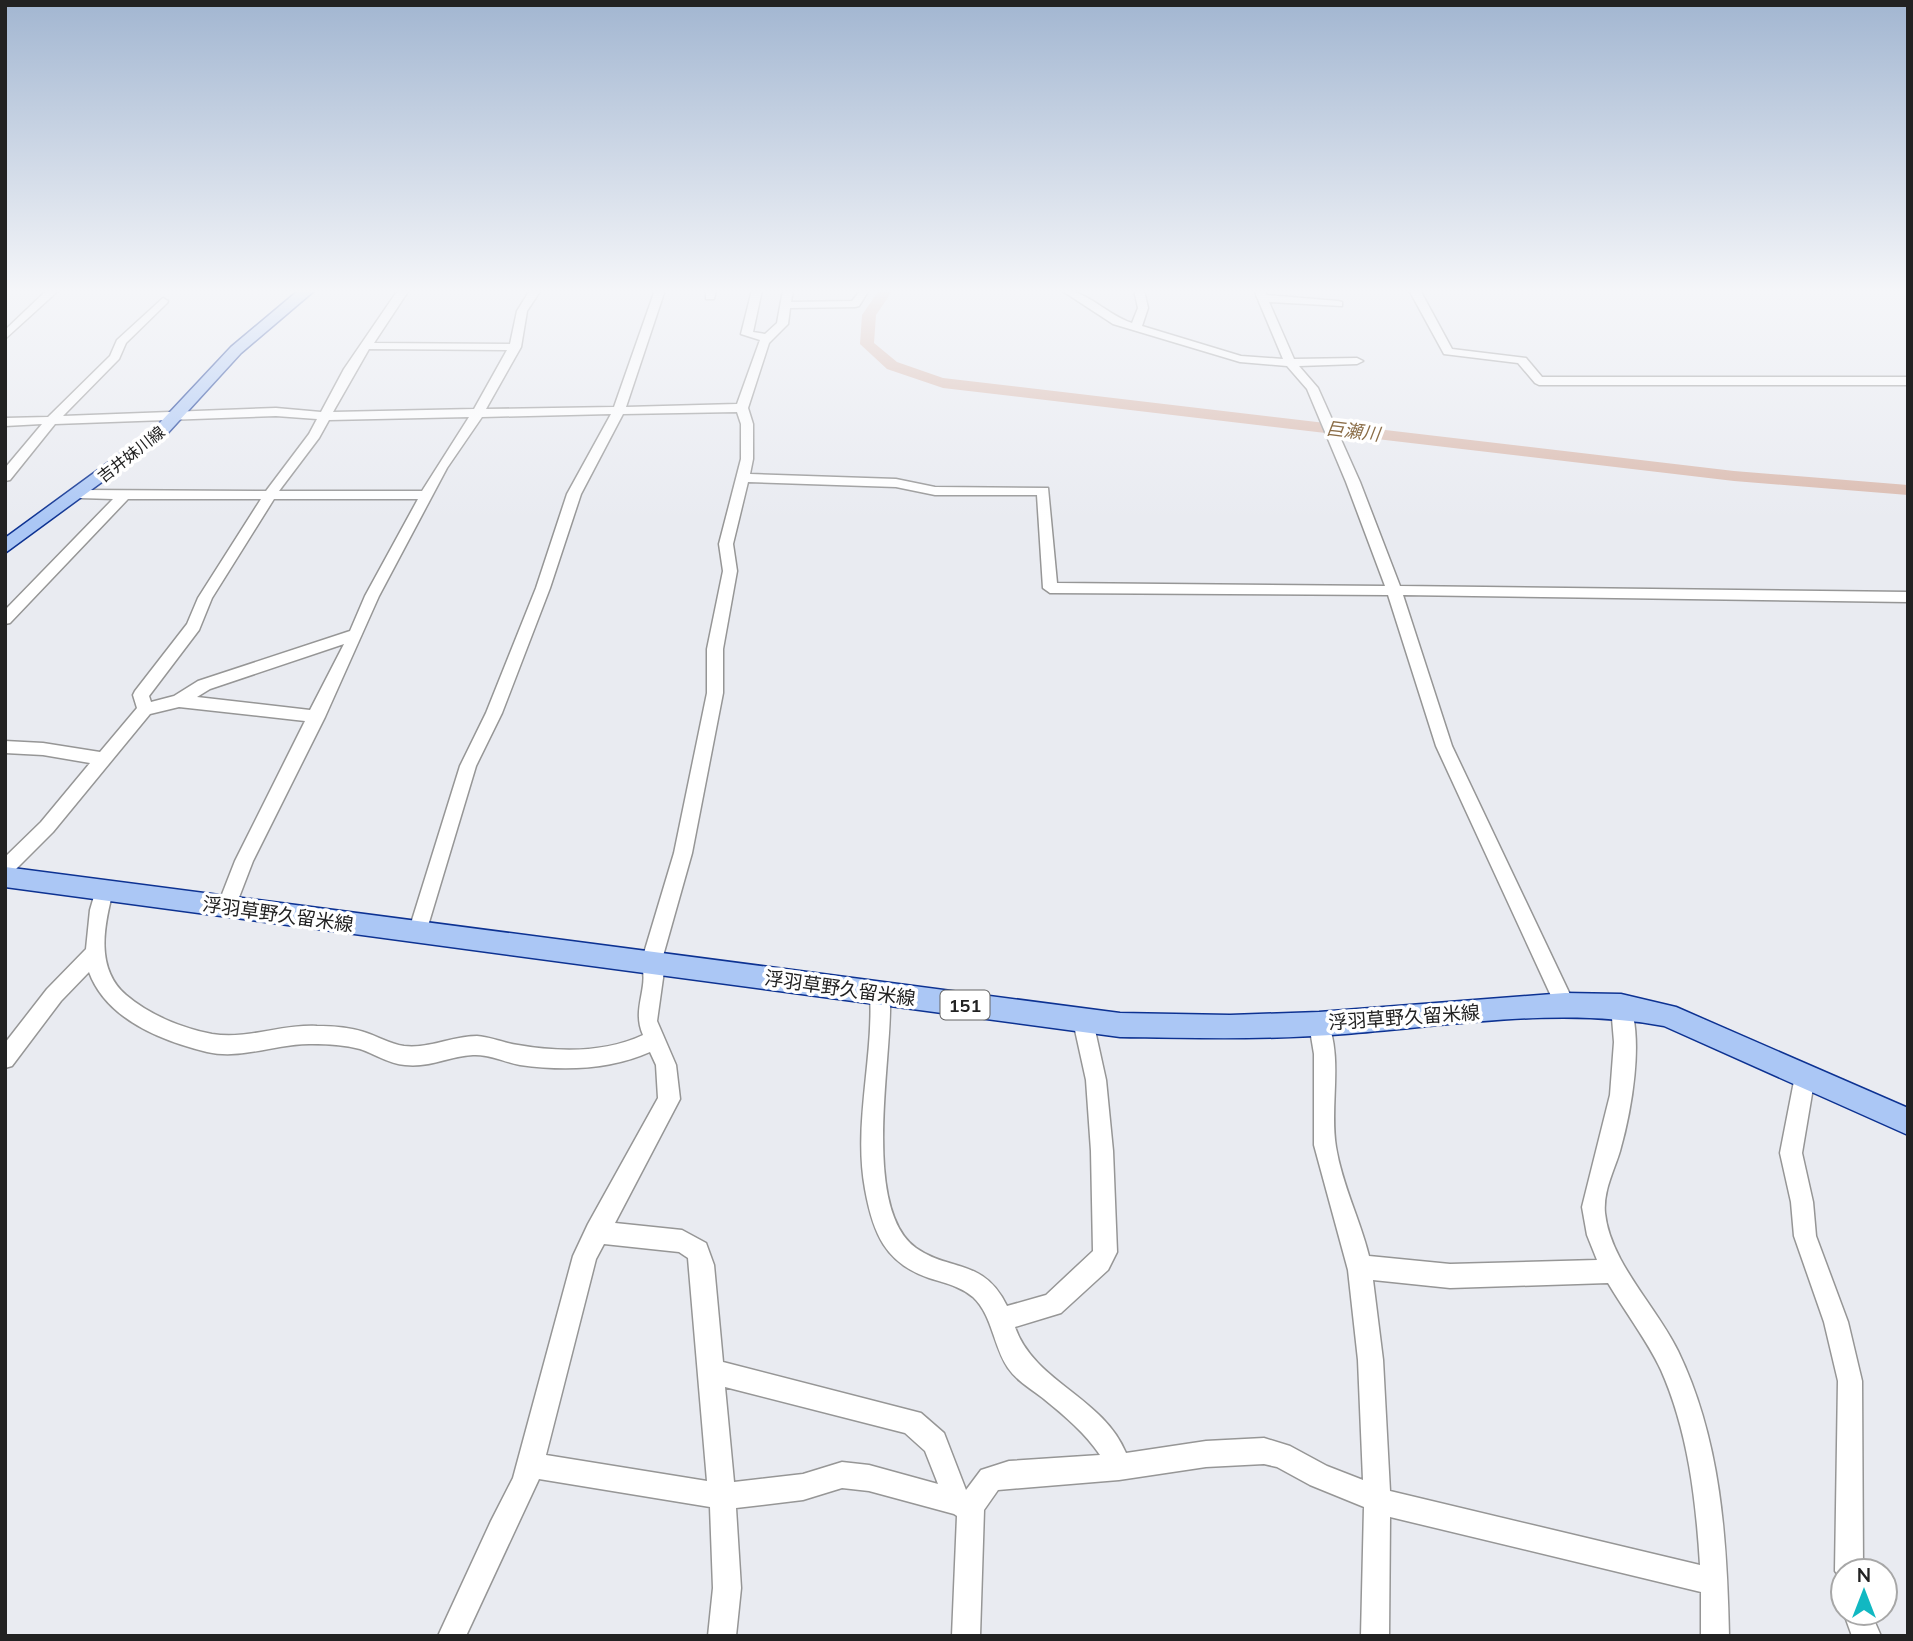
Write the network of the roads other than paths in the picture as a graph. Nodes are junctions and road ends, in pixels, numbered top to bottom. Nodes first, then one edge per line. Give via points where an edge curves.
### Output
1 (106, 367) edge
2 (221, 367) edge
3 (352, 367) edge
4 (504, 367) edge
5 (632, 367) edge
6 (756, 367) edge
7 (1293, 367) edge
8 (1527, 367) edge
9 (1908, 381) edge
10 (741, 408) junction
11 (619, 410) junction
12 (478, 413) junction
13 (178, 415) junction
14 (326, 416) junction
15 (51, 421) junction
16 (5, 422) edge
17 (5, 477) edge
18 (743, 478) junction
19 (79, 494) junction
20 (124, 495) junction
21 (270, 495) junction
22 (428, 495) junction
23 (5, 548) edge
24 (1395, 593) junction
25 (1908, 597) edge
26 (5, 619) edge
27 (356, 634) junction
28 (179, 701) junction
29 (145, 709) junction
30 (317, 717) junction
31 (5, 747) edge
32 (103, 759) junction
33 (5, 869) edge
34 (5, 877) edge
35 (104, 891) junction
36 (226, 906) junction
37 (416, 933) junction
38 (96, 951) junction
39 (651, 963) junction
40 (880, 993) junction
41 (1565, 1005) junction
42 (1621, 1006) junction
43 (1083, 1021) junction
44 (1319, 1024) junction
45 (654, 1040) junction
46 (5, 1059) edge
47 (1805, 1076) junction
48 (1908, 1122) edge
49 (596, 1232) junction
50 (1359, 1267) junction
51 (1617, 1271) junction
52 (1002, 1319) junction
53 (711, 1371) junction
54 (530, 1465) junction
55 (1119, 1467) junction
56 (722, 1496) junction
57 (1375, 1498) junction
58 (964, 1504) junction
59 (1849, 1557) edge
60 (1715, 1582) junction
61 (452, 1636) edge
62 (722, 1636) edge
63 (965, 1636) edge
64 (1375, 1636) edge
65 (1715, 1636) edge

1 - 15 street
2 - 13 main road, 吉井妹川線
3 - 14 street
4 - 12 street
5 - 11 street
6 - 10 street
7 - 24 street via 1312,388
8 - 9 street via 1539,381
10 - 11 street
10 - 18 street via 748,436
11 - 12 street
11 - 37 street via 574,494 543,588 468,766
12 - 14 street
12 - 22 street
13 - 14 street via 276,412
13 - 15 street
13 - 19 main road, 吉井妹川線
14 - 21 street
15 - 16 street
15 - 17 street
18 - 24 street via 897,483 935,491 1043,491 1050,588 1224,587
18 - 39 street via 726,544 730,572 715,649 713,705 683,853
19 - 20 street
19 - 23 main road, 吉井妹川線
20 - 21 street
20 - 26 street
21 - 22 street
21 - 29 street via 205,598 194,626 141,695
22 - 27 street
24 - 25 street
24 - 41 street via 1454,769
27 - 28 street via 204,685
27 - 30 street
28 - 29 street
28 - 30 street
29 - 32 street
30 - 36 street
31 - 32 street
32 - 33 street
34 - 35 main road, 浮羽草野久留米線 / 151
35 - 36 main road, 浮羽草野久留米線 / 151
35 - 38 street
36 - 37 main road, 浮羽草野久留米線 / 151
37 - 39 main road, 浮羽草野久留米線 / 151
38 - 45 street via 98,973 118,999 159,1027 223,1045 294,1035 352,1038 406,1057 484,1046 521,1055 601,1058
38 - 46 street via 54,995
39 - 40 main road, 浮羽草野久留米線 / 151
39 - 45 street via 654,971 647,1021
40 - 43 main road, 浮羽草野久留米線 / 151
40 - 52 street via 872,1136 880,1206 888,1231 909,1259 955,1273 980,1288
41 - 42 main road, 浮羽草野久留米線 / 151
41 - 44 main road, 浮羽草野久留米線 / 151
42 - 47 main road, 浮羽草野久留米線 / 151 via 1667,1015
42 - 51 street via 1624,1077 1594,1213
43 - 44 main road, 浮羽草野久留米線 / 151 via 1217,1027
43 - 52 street via 1096,1080 1105,1252 1053,1306
44 - 50 street via 1326,1046 1325,1144
45 - 49 street via 666,1065 669,1099
47 - 48 main road, 浮羽草野久留米線 / 151
47 - 59 street via 1791,1153 1805,1236 1836,1322 1850,1381
49 - 53 street via 682,1241 698,1251
49 - 54 street via 579,1277
50 - 51 street via 1450,1276
50 - 57 street via 1369,1356
51 - 60 street via 1668,1359 1696,1434
52 - 55 street via 1022,1368 1108,1443
53 - 56 street
53 - 58 street via 912,1422 935,1441
54 - 56 street
54 - 61 street
55 - 57 street via 1264,1451
55 - 58 street via 1009,1474 990,1479
56 - 58 street via 803,1487 842,1475
56 - 62 street via 727,1588
57 - 60 street
57 - 64 street
58 - 63 street
60 - 65 street

